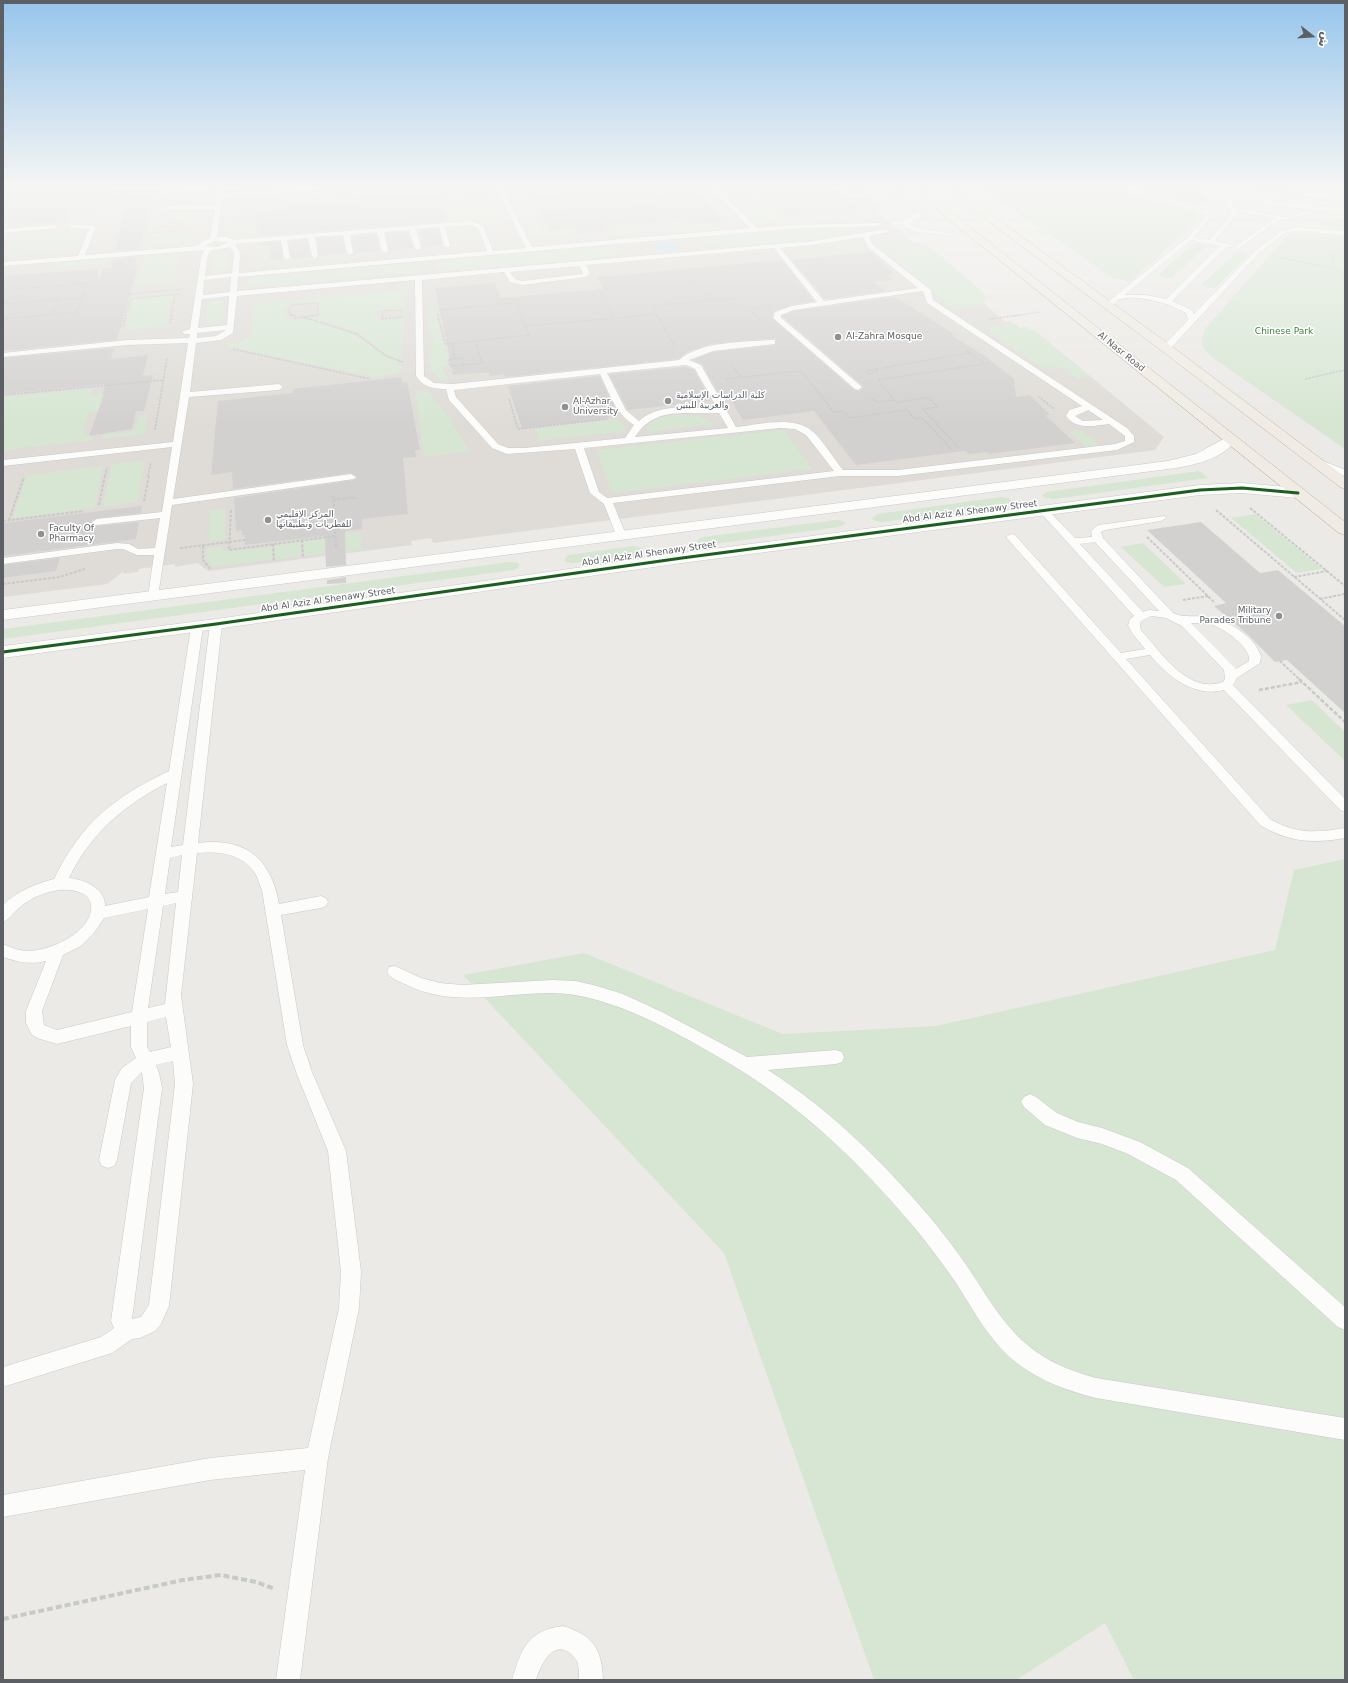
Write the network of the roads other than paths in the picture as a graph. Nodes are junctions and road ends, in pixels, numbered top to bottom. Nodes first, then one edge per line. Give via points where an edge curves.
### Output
1 (9, 267) edge
2 (203, 267) edge
3 (236, 267) edge
4 (427, 267) junction
5 (543, 267) edge
6 (583, 267) edge
7 (792, 267) edge
8 (896, 267) edge
9 (1014, 267) edge
10 (1055, 267) edge
11 (1156, 267) edge
12 (1202, 267) edge
13 (1236, 267) edge
14 (506, 270) junction
15 (7, 271) dead end
16 (235, 275) junction
17 (418, 277) junction
18 (201, 278) junction
19 (1013, 281) dead end
20 (921, 287) junction
21 (233, 294) junction
22 (1049, 294) junction
23 (199, 297) junction
24 (1119, 298) junction
25 (820, 300) junction
26 (1167, 302) junction
27 (1108, 305) junction
28 (1192, 320) junction
29 (193, 335) junction
30 (772, 342) dead end
31 (1166, 348) junction
32 (3, 349) edge
33 (3, 355) edge
34 (683, 362) junction
35 (602, 370) junction
36 (451, 386) junction
37 (858, 387) road end
38 (278, 388) dead end
39 (185, 395) junction
40 (1089, 407) junction
41 (722, 410) junction
42 (1110, 421) junction
43 (638, 424) junction
44 (733, 429) junction
45 (629, 439) junction
46 (1229, 440) junction
47 (178, 444) junction
48 (578, 445) junction
49 (1308, 458) junction
50 (3, 463) edge
51 (840, 473) junction
52 (1345, 473) edge
53 (351, 477) dead end
54 (1345, 484) edge
55 (1018, 485) junction
56 (1298, 493) junction
57 (604, 500) junction
58 (168, 503) junction
59 (847, 507) junction
60 (1043, 510) junction
61 (166, 514) junction
62 (1161, 518) dead end
63 (97, 522) dead end
64 (668, 529) junction
65 (1345, 530) edge
66 (866, 533) junction
67 (621, 535) junction
68 (1011, 537) dead end
69 (1098, 539) junction
70 (1072, 542) junction
71 (535, 546) junction
72 (160, 551) junction
73 (682, 558) junction
74 (3, 561) edge
75 (545, 577) junction
76 (153, 596) junction
77 (3, 616) edge
78 (1141, 616) junction
79 (1174, 617) junction
80 (216, 624) junction
81 (197, 627) junction
82 (1154, 651) junction
83 (3, 652) edge
84 (1118, 657) junction
85 (1229, 680) junction
86 (175, 779) junction
87 (198, 780) junction
88 (1345, 807) edge
89 (1345, 833) edge
90 (191, 848) junction
91 (164, 854) junction
92 (59, 884) junction
93 (185, 896) junction
94 (157, 901) junction
95 (321, 902) dead end
96 (272, 911) junction
97 (98, 914) junction
98 (3, 916) edge
99 (3, 950) edge
100 (57, 952) junction
101 (395, 972) dead end
102 (173, 1008) junction
103 (139, 1017) junction
104 (180, 1052) junction
105 (836, 1057) dead end
106 (144, 1060) junction
107 (746, 1064) junction
108 (1030, 1102) dead end
109 (108, 1160) dead end
110 (1345, 1320) edge
111 (128, 1329) junction
112 (6, 1376) dead end
113 (1345, 1429) edge
114 (317, 1458) junction
115 (3, 1506) edge
116 (288, 1680) edge
117 (524, 1680) edge
118 (591, 1680) edge

1 - 15 lane
2 - 18 lane
3 - 16 lane
4 - 14 lane
4 - 16 lane
4 - 17 lane
5 - 14 lane
6 - 14 lane via 587,273 584,276 522,283 512,281
7 - 25 lane
8 - 20 lane
9 - 22 highway
10 - 27 highway
11 - 24 lane
12 - 26 lane
13 - 28 lane
16 - 18 lane
16 - 21 lane
17 - 21 lane
17 - 36 lane via 420,376 423,381 438,386
18 - 23 lane
19 - 22 highway, Al Nasr Road
20 - 25 lane
20 - 40 lane via 929,294 930,301
21 - 23 lane
21 - 29 lane via 230,327
22 - 46 highway, Al Nasr Road
23 - 29 lane
24 - 26 lane
24 - 27 lane
25 - 37 lane via 784,310 777,318
26 - 28 lane via 1184,308 1192,316
27 - 31 highway
28 - 31 lane
29 - 32 lane via 160,335
29 - 33 lane
29 - 39 lane
30 - 34 lane via 704,351 689,356
31 - 49 highway
34 - 35 lane
34 - 41 lane via 696,365
35 - 36 lane
35 - 43 lane via 619,406 627,417
36 - 48 lane via 452,398 495,446 502,450 519,452
38 - 39 lane
39 - 47 lane
40 - 42 lane
40 - 42 lane via 1072,412 1070,416 1075,421 1085,424
41 - 43 lane via 665,412
41 - 44 lane
42 - 51 lane via 1128,433 1130,439 1127,444 898,473
43 - 45 lane
44 - 45 lane
44 - 51 lane via 789,425 804,429
45 - 48 lane
46 - 55 street, Abd Al Aziz Al Shenawy Street via 1210,454 1180,463
46 - 56 highway, Al Nasr Road
47 - 50 lane
47 - 58 lane
48 - 57 lane via 595,493
49 - 52 lane
49 - 54 highway
51 - 57 lane
53 - 58 lane
55 - 59 street, Abd Al Aziz Al Shenawy Street
55 - 60 street
56 - 60 street, Abd Al Aziz Al Shenawy Street via 1225,488
56 - 65 highway, Al Nasr Road
57 - 67 lane
58 - 61 lane
59 - 64 street, Abd Al Aziz Al Shenawy Street
59 - 66 street
60 - 66 street, Abd Al Aziz Al Shenawy Street
60 - 70 lane
61 - 63 lane
61 - 72 lane
62 - 69 lane via 1102,527 1096,531
64 - 67 street, Abd Al Aziz Al Shenawy Street
64 - 73 street
66 - 73 street, Abd Al Aziz Al Shenawy Street
67 - 71 street, Abd Al Aziz Al Shenawy Street
68 - 84 lane
69 - 70 lane
69 - 79 lane
70 - 78 lane
71 - 75 street
71 - 76 street, Abd Al Aziz Al Shenawy Street
72 - 74 lane via 136,553 129,551 125,546
72 - 76 lane
73 - 75 street, Abd Al Aziz Al Shenawy Street
75 - 80 street, Abd Al Aziz Al Shenawy Street
76 - 77 street, Abd Al Aziz Al Shenawy Street
78 - 79 lane via 1149,613
78 - 82 lane via 1134,625 1136,631
79 - 85 lane via 1186,624 1225,662
79 - 85 lane via 1211,620 1225,625 1253,650 1256,659 1254,663
80 - 81 street, Abd Al Aziz Al Shenawy Street
80 - 87 lane
81 - 83 street, Abd Al Aziz Al Shenawy Street
81 - 86 lane
82 - 84 lane
82 - 85 lane via 1182,680 1205,688 1216,688
84 - 89 lane via 1265,822 1302,838
85 - 88 lane via 1235,695
86 - 87 lane
86 - 91 lane
86 - 92 lane via 149,786 124,801 102,819 83,839
87 - 90 lane
90 - 91 lane
90 - 93 lane
90 - 96 lane via 214,846 234,850 250,858 261,871 269,890
91 - 94 lane
92 - 97 lane via 86,887 94,894 98,903
92 - 98 lane via 30,893 17,901
93 - 94 lane
93 - 102 lane
94 - 97 lane
94 - 103 lane
95 - 96 lane
96 - 114 lane via 296,1045 304,1072 337,1151 351,1272 349,1308
97 - 100 lane via 88,931
99 - 100 lane via 13,956 26,958
100 - 103 lane via 34,1011 33,1021 37,1030 45,1035 57,1037
101 - 107 lane via 409,981 444,991 463,993 557,986 597,992 616,998
102 - 103 lane
102 - 104 lane
103 - 106 lane via 139,1047
104 - 106 lane
104 - 111 lane via 184,1084 159,1306 153,1320 141,1329
105 - 107 lane
106 - 109 lane via 135,1065 123,1080
106 - 111 lane via 151,1073 152,1088 121,1321
107 - 113 lane via 787,1092 828,1125 867,1162 949,1256 1002,1334 1022,1354 1045,1370 1070,1381 1096,1388
108 - 110 lane via 1051,1119 1134,1148 1182,1174
111 - 112 lane via 105,1346
114 - 115 lane via 210,1469
114 - 116 lane
117 - 118 lane via 526,1667 535,1650 548,1639 563,1637 577,1642 588,1655

